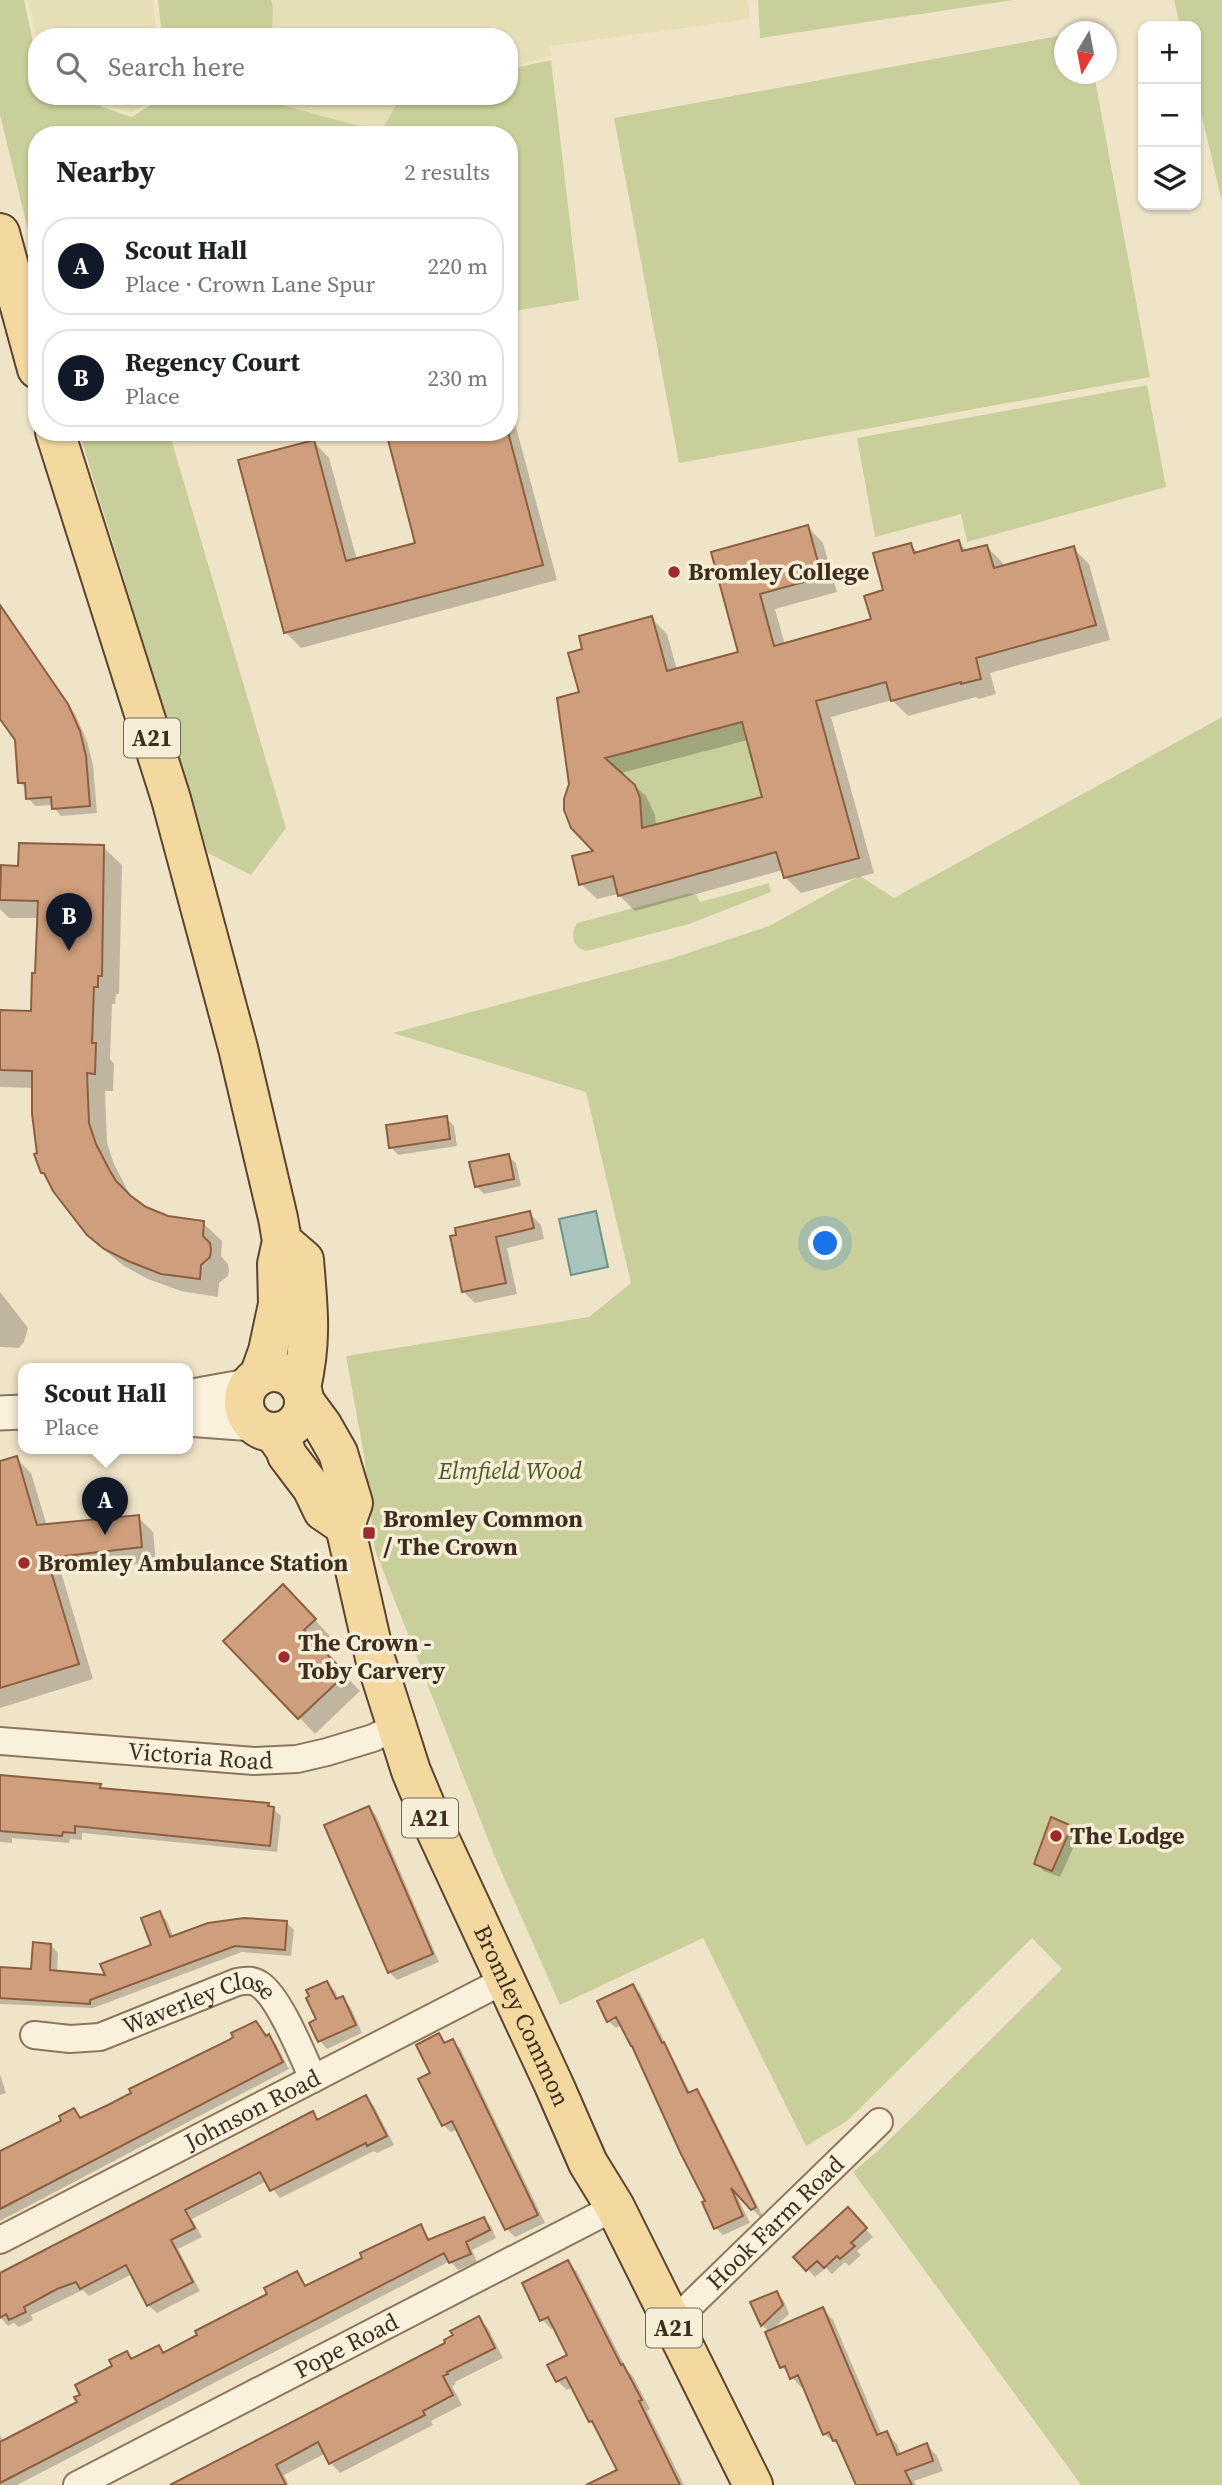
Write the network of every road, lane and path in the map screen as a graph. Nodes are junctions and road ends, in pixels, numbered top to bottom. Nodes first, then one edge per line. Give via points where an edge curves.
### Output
1 (0, 233) edge
2 (28, 336) edge
3 (58, 441) edge
4 (282, 1241) junction
5 (254, 1381) junction
6 (303, 1395) junction
7 (193, 1396) edge
8 (18, 1412) edge
9 (0, 1413) edge
10 (193, 1420) edge
11 (263, 1428) junction
12 (345, 1526) junction
13 (396, 1727) junction
14 (0, 1741) edge
15 (505, 1980) junction
16 (34, 2035) dead end
17 (313, 2079) junction
18 (878, 2122) dead end
19 (615, 2207) junction
20 (0, 2240) edge
21 (672, 2323) junction
22 (750, 2484) edge
23 (77, 2485) edge

1 - 2 main road
3 - 4 main road, A21 via 171,799 238,1048
4 - 5 main road, A21 via 277,1264 278,1304 268,1351
4 - 6 main road, A21 via 304,1260 310,1324
5 - 6 main road via 268,1373 284,1373 296,1380
5 - 7 street
5 - 11 main road via 244,1407
6 - 11 main road via 300,1418 293,1426 286,1430
6 - 12 main road, Bromley Common / A21 via 338,1453 353,1503
8 - 9 street
10 - 11 street
11 - 12 main road via 285,1448 323,1511
12 - 13 main road, Bromley Common / A21
13 - 14 street, Victoria Road via 297,1759 254,1761
13 - 15 main road, Bromley Common / A21 via 436,1831
15 - 17 street, Johnson Road
15 - 19 main road, Bromley Common / A21 via 588,2163
16 - 17 street, Waverley Close via 100,2037 237,1982 250,1981 264,1988 275,2003
17 - 20 street, Johnson Road
18 - 21 street, Hook Farm Road
19 - 21 main road, Bromley Common / A21
19 - 23 street, Pope Road
21 - 22 main road, Bromley Common / A21

